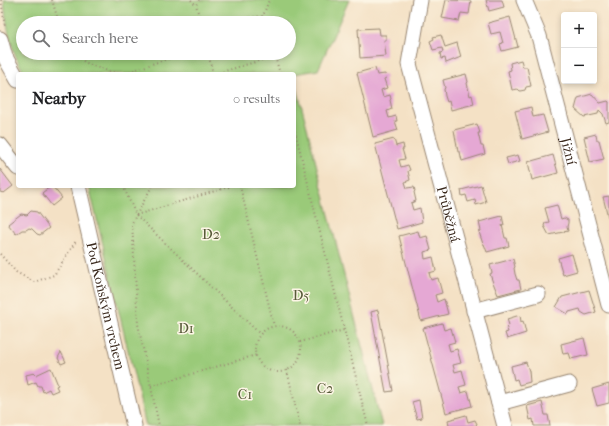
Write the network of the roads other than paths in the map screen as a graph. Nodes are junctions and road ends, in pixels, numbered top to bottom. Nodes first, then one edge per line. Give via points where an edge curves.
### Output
1 (420, 0) edge
2 (524, 0) edge
3 (0, 39) edge
4 (5, 68) edge
5 (16, 78) edge
6 (0, 145) edge
7 (16, 165) edge
8 (78, 188) edge
9 (538, 294) dead end
10 (609, 304) edge
11 (474, 312) junction
12 (569, 384) dead end
13 (499, 403) junction
14 (134, 426) edge
15 (505, 426) edge

1 - 11 street, Průběžná via 409,64
2 - 10 street, Jižní via 539,36
3 - 4 street via 6,57
4 - 5 street
6 - 7 street
8 - 14 street, Pod Koňským vrchem
9 - 11 street
11 - 13 street, Průběžná
12 - 13 street
13 - 15 street, Průběžná

